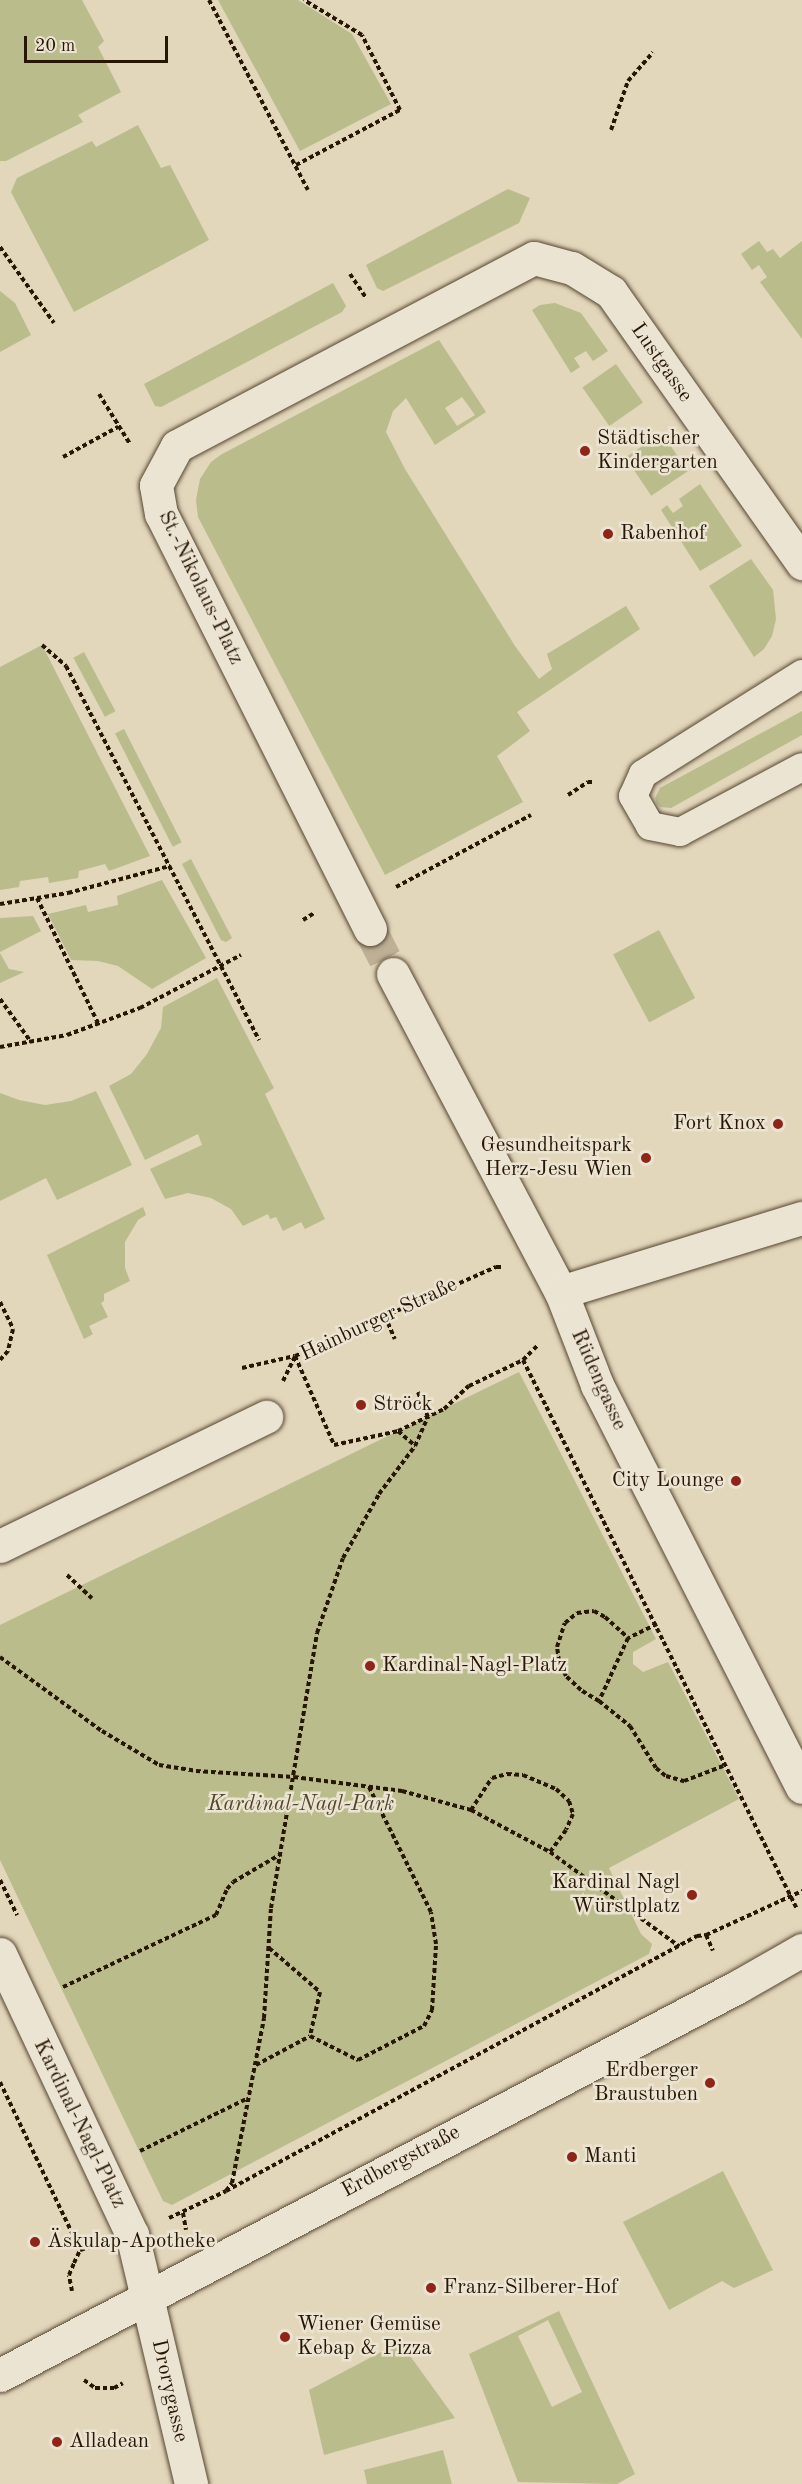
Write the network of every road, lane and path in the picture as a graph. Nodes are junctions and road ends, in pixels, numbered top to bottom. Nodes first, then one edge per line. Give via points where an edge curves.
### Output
1 (209, 0) edge
2 (304, 0) edge
3 (653, 52) dead end
4 (611, 130) dead end
5 (296, 165) junction
6 (308, 190) dead end
7 (0, 247) edge
8 (534, 258) joint
9 (54, 323) dead end
10 (99, 394) dead end
11 (118, 427) junction
12 (126, 439) dead end
13 (63, 458) dead end
14 (802, 563) edge
15 (42, 645) dead end
16 (802, 674) edge
17 (802, 767) edge
18 (531, 815) dead end
19 (170, 866) junction
20 (38, 898) junction
21 (0, 904) edge
22 (364, 918) joint
23 (241, 956) dead end
24 (222, 965) junction
25 (393, 974) tunnel mouth
26 (0, 999) edge
27 (98, 1023) junction
28 (259, 1040) dead end
29 (31, 1042) junction
30 (0, 1047) edge
31 (802, 1218) edge
32 (561, 1292) junction
33 (0, 1302) edge
34 (385, 1316) junction
35 (395, 1339) dead end
36 (294, 1356) junction
37 (0, 1360) edge
38 (523, 1360) junction
39 (243, 1368) dead end
40 (418, 1392) dead end
41 (266, 1417) joint
42 (428, 1417) junction
43 (398, 1431) junction
44 (415, 1446) junction
45 (0, 1546) edge
46 (67, 1575) dead end
47 (92, 1598) dead end
48 (657, 1624) junction
49 (628, 1638) junction
50 (0, 1657) edge
51 (599, 1701) junction
52 (726, 1765) junction
53 (294, 1778) junction
54 (802, 1786) edge
55 (369, 1787) junction
56 (471, 1810) junction
57 (550, 1852) junction
58 (281, 1854) junction
59 (802, 1891) edge
60 (790, 1897) junction
61 (800, 1914) dead end
62 (706, 1935) junction
63 (679, 1946) junction
64 (269, 1948) junction
65 (802, 1950) edge
66 (0, 1954) edge
67 (717, 1960) dead end
68 (54, 1991) dead end
69 (11, 2010) edge
70 (310, 2036) junction
71 (255, 2066) junction
72 (0, 2082) edge
73 (248, 2098) junction
74 (139, 2152) dead end
75 (226, 2191) junction
76 (183, 2213) junction
77 (132, 2234) junction
78 (187, 2238) dead end
79 (97, 2245) dead end
80 (80, 2250) junction
81 (73, 2296) dead end
82 (147, 2297) junction
83 (0, 2375) edge
84 (80, 2377) dead end
85 (132, 2379) dead end
86 (192, 2484) edge

1 - 5 path
2 - 5 path via 362,35 400,110
3 - 4 path via 628,81
5 - 6 path
7 - 9 path
8 - 14 street, Lustgasse via 572,268 611,292
8 - 22 street, St.-Nikolaus-Platz via 177,446 156,485 161,514
10 - 11 path
11 - 12 path
11 - 13 path
15 - 19 path via 66,666
16 - 17 lane via 644,774 633,796 650,826 680,832
18 - 22 path
19 - 20 path
19 - 24 path
20 - 21 path
20 - 27 path
23 - 24 path
24 - 27 path via 140,1008
24 - 28 path
25 - 32 street, Rüdengasse
26 - 29 path
27 - 29 path via 68,1035
29 - 30 path
31 - 32 street
32 - 34 path, Hainburger Straße via 524,1269 496,1267
32 - 38 path via 539,1345
32 - 54 street, Rüdengasse via 597,1385
33 - 37 path via 13,1329 8,1351
34 - 35 path
34 - 36 path, Hainburger Straße
36 - 39 path
36 - 41 path, Hainburger Straße
36 - 43 path via 334,1445
38 - 42 path via 469,1386 444,1409
38 - 48 path
40 - 42 path
41 - 45 street
42 - 43 path
42 - 44 path
43 - 44 path
44 - 53 path via 379,1494 343,1558 317,1633
46 - 47 path
48 - 49 path
48 - 52 path
49 - 51 path
49 - 51 path via 594,1611 577,1613 565,1623 557,1647 559,1661 566,1676
50 - 53 path via 102,1731 159,1765
51 - 52 path via 630,1726 656,1768 666,1776 684,1781
52 - 60 path
53 - 55 path
53 - 58 path
55 - 56 path via 402,1791
55 - 70 path via 431,1912 436,1944 432,2010 424,2026 358,2060
56 - 57 path
56 - 57 path via 492,1778 507,1774 523,1775 556,1789 569,1801 573,1814
57 - 63 path
58 - 64 path via 271,1908
58 - 68 path via 233,1882 216,1915
59 - 60 path
60 - 61 path
60 - 62 path
62 - 63 path
62 - 67 path
63 - 75 path
64 - 70 path via 320,1992
64 - 71 path via 264,2018
65 - 82 street, Erdbergstraße
66 - 69 street, Kardinal-Nagl-Platz
69 - 77 street, Kardinal-Nagl-Platz
70 - 71 path
71 - 73 path
72 - 80 path
73 - 74 path
73 - 75 path via 234,2172
75 - 76 path
76 - 77 path
76 - 78 path
77 - 82 street, Kardinal-Nagl-Platz
79 - 80 path
80 - 81 path via 69,2275
82 - 83 street, Erdbergstraße
82 - 86 street, Drorygasse
84 - 85 path via 95,2388 114,2388

